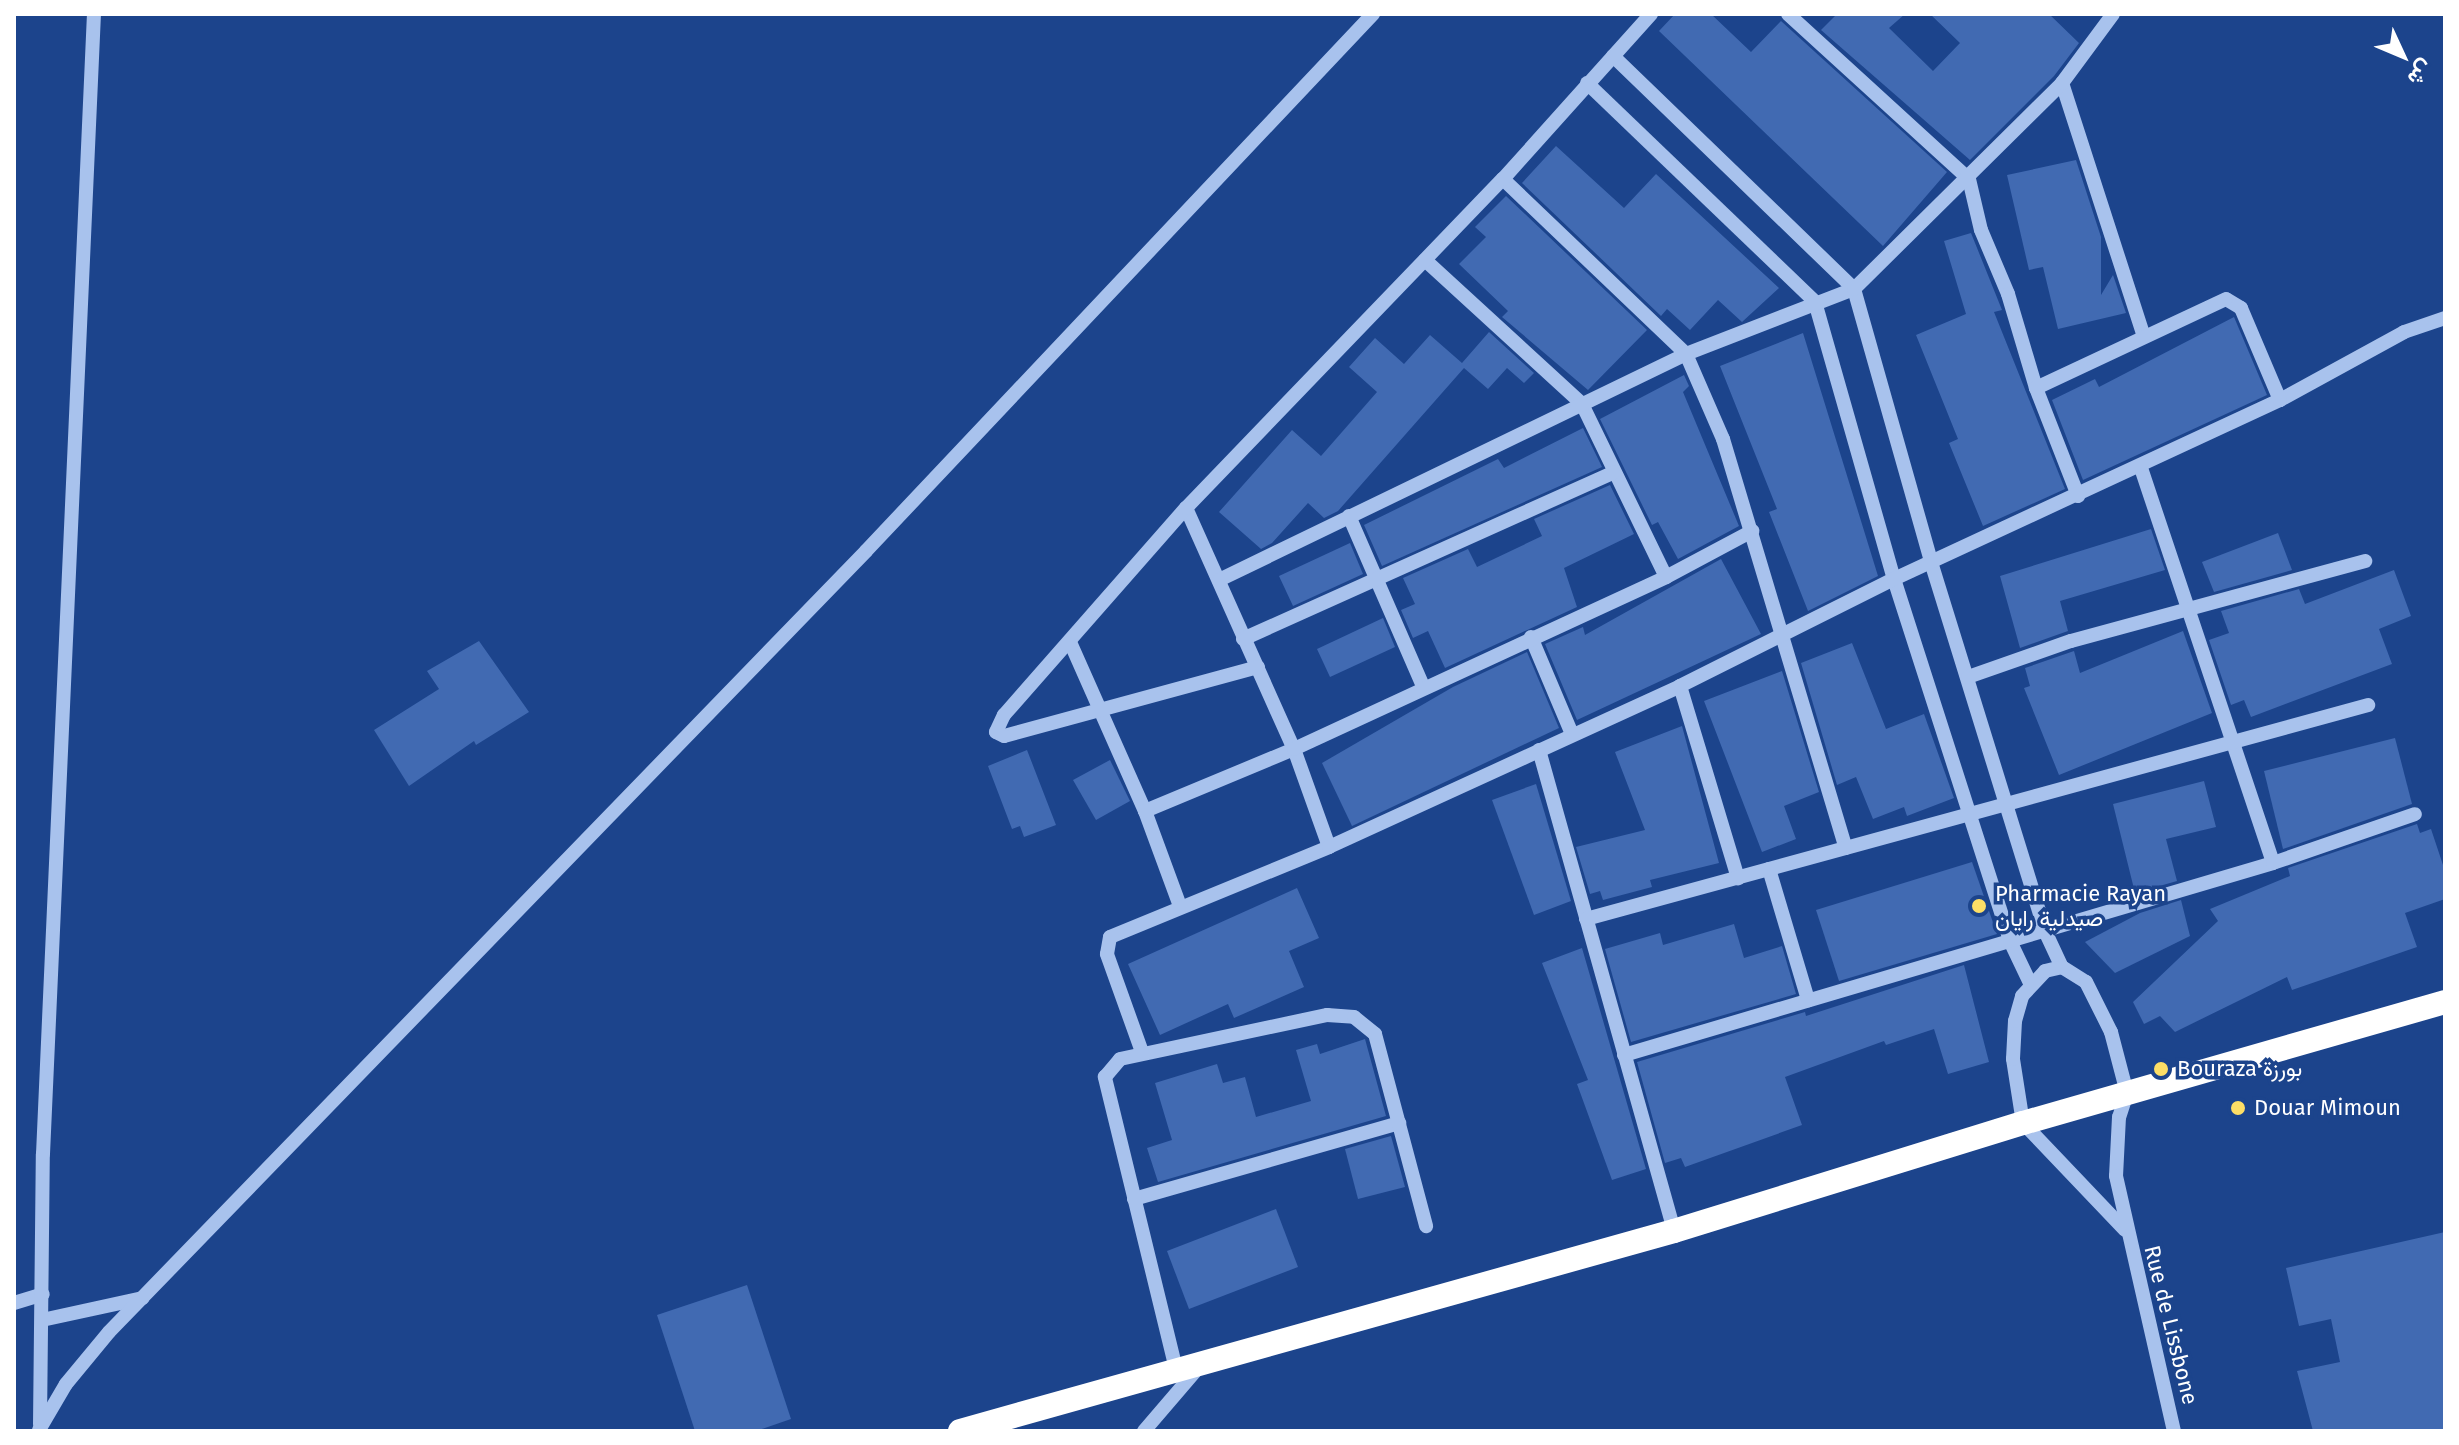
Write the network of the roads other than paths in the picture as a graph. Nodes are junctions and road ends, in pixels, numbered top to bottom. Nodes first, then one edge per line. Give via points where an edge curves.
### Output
1 (94, 14) edge
2 (1373, 14) edge
3 (1651, 14) edge
4 (1788, 14) edge
5 (2113, 14) edge
6 (1613, 56) junction
7 (1587, 83) junction
8 (2062, 83) junction
9 (1503, 179) junction
10 (1969, 179) junction
11 (1425, 260) junction
12 (1854, 289) junction
13 (1815, 302) junction
14 (2445, 318) edge
15 (2143, 334) junction
16 (1686, 354) junction
17 (2036, 388) junction
18 (2280, 400) junction
19 (1582, 404) junction
20 (2141, 468) junction
21 (1613, 473) junction
22 (2078, 496) junction
23 (1186, 508) junction
24 (1349, 516) junction
25 (1752, 531) junction
26 (2365, 561) dead end
27 (1931, 562) junction
28 (1666, 577) junction
29 (1894, 579) junction
30 (1219, 580) junction
31 (1377, 583) junction
32 (2189, 612) junction
33 (1531, 637) junction
34 (1243, 639) junction
35 (1784, 639) junction
36 (1070, 642) junction
37 (1258, 667) junction
38 (1968, 677) junction
39 (1423, 686) junction
40 (1680, 686) junction
41 (2368, 705) dead end
42 (1100, 708) junction
43 (1572, 734) junction
44 (2233, 742) junction
45 (1294, 749) junction
46 (1539, 750) junction
47 (2007, 804) junction
48 (1145, 811) junction
49 (1969, 814) junction
50 (2415, 814) dead end
51 (1329, 847) junction
52 (1846, 848) junction
53 (2273, 863) junction
54 (1769, 869) junction
55 (1738, 878) junction
56 (1180, 906) junction
57 (1586, 919) junction
58 (2045, 931) junction
59 (2010, 941) junction
60 (2062, 967) junction
61 (2030, 983) junction
62 (1808, 1000) junction
63 (2445, 1002) edge
64 (1142, 1052) junction
65 (1624, 1055) junction
66 (2127, 1093) junction
67 (1399, 1123) junction
68 (2023, 1123) junction
69 (1134, 1199) junction
70 (1426, 1226) dead end
71 (2125, 1230) junction
72 (1674, 1231) junction
73 (43, 1294) junction
74 (148, 1297) junction
75 (14, 1303) edge
76 (42, 1320) junction
77 (1204, 1361) junction
78 (1176, 1369) junction
79 (39, 1430) edge
80 (960, 1431) edge
81 (1144, 1431) edge
82 (2174, 1431) edge

1 - 73 street via 43,1154
2 - 74 street via 866,551
3 - 6 street
4 - 10 street
5 - 8 street
6 - 7 street
6 - 12 street
7 - 9 street
7 - 13 street
8 - 10 street
8 - 15 street
9 - 11 street
9 - 16 street
10 - 12 street
10 - 17 street via 1981,230 2008,294
11 - 19 street
11 - 23 street
12 - 13 street
12 - 27 street
13 - 16 street
13 - 29 street
14 - 18 street via 2404,332
15 - 17 street
15 - 18 street via 2215,300 2235,302
16 - 19 street
16 - 25 street via 1723,439
17 - 22 street
18 - 20 street
19 - 21 street
19 - 24 street
20 - 22 street
20 - 32 street
21 - 28 street
21 - 31 street
22 - 27 street
23 - 30 street
23 - 36 street
24 - 30 street
24 - 31 street
25 - 28 street
25 - 35 street
26 - 32 street
27 - 29 street
27 - 38 street
28 - 33 street
29 - 35 street
29 - 49 street
30 - 34 street
31 - 34 street
31 - 39 street
32 - 38 street via 2071,641
32 - 44 street
33 - 39 street
33 - 43 street
34 - 37 street
35 - 40 street
35 - 52 street
36 - 42 street
36 - 42 street via 1004,715 996,732 1004,736
37 - 42 street
37 - 45 street
38 - 47 street
39 - 45 street
40 - 43 street
40 - 55 street
41 - 44 street
42 - 48 street
43 - 46 street
44 - 47 street
44 - 53 street
45 - 48 street
45 - 51 street
46 - 51 street
46 - 57 street
47 - 49 street
47 - 58 street
48 - 56 street
49 - 52 street
49 - 59 street
50 - 53 street
51 - 56 street
52 - 54 street
53 - 58 street
54 - 55 street
54 - 62 street
55 - 57 street
56 - 64 street via 1106,942
57 - 65 street
58 - 59 street
58 - 60 street
59 - 61 street
59 - 62 street
60 - 61 street via 2045,971
60 - 66 street via 2095,994
61 - 68 street via 2015,1021 2013,1059
62 - 65 street
63 - 66 highway
64 - 67 street via 1327,1015 1354,1017 1375,1034
64 - 69 street via 1113,1064 1105,1077
65 - 72 street
66 - 68 highway
66 - 71 street, Rue de Lissbone via 2119,1117 2116,1176
67 - 69 street
67 - 70 street
68 - 71 street
68 - 72 highway
69 - 78 street
71 - 82 street, Rue de Lissbone
72 - 77 highway
73 - 75 street
73 - 76 street
74 - 76 street
74 - 79 street via 85,1358
76 - 79 street
77 - 78 highway
77 - 81 street
78 - 80 highway

